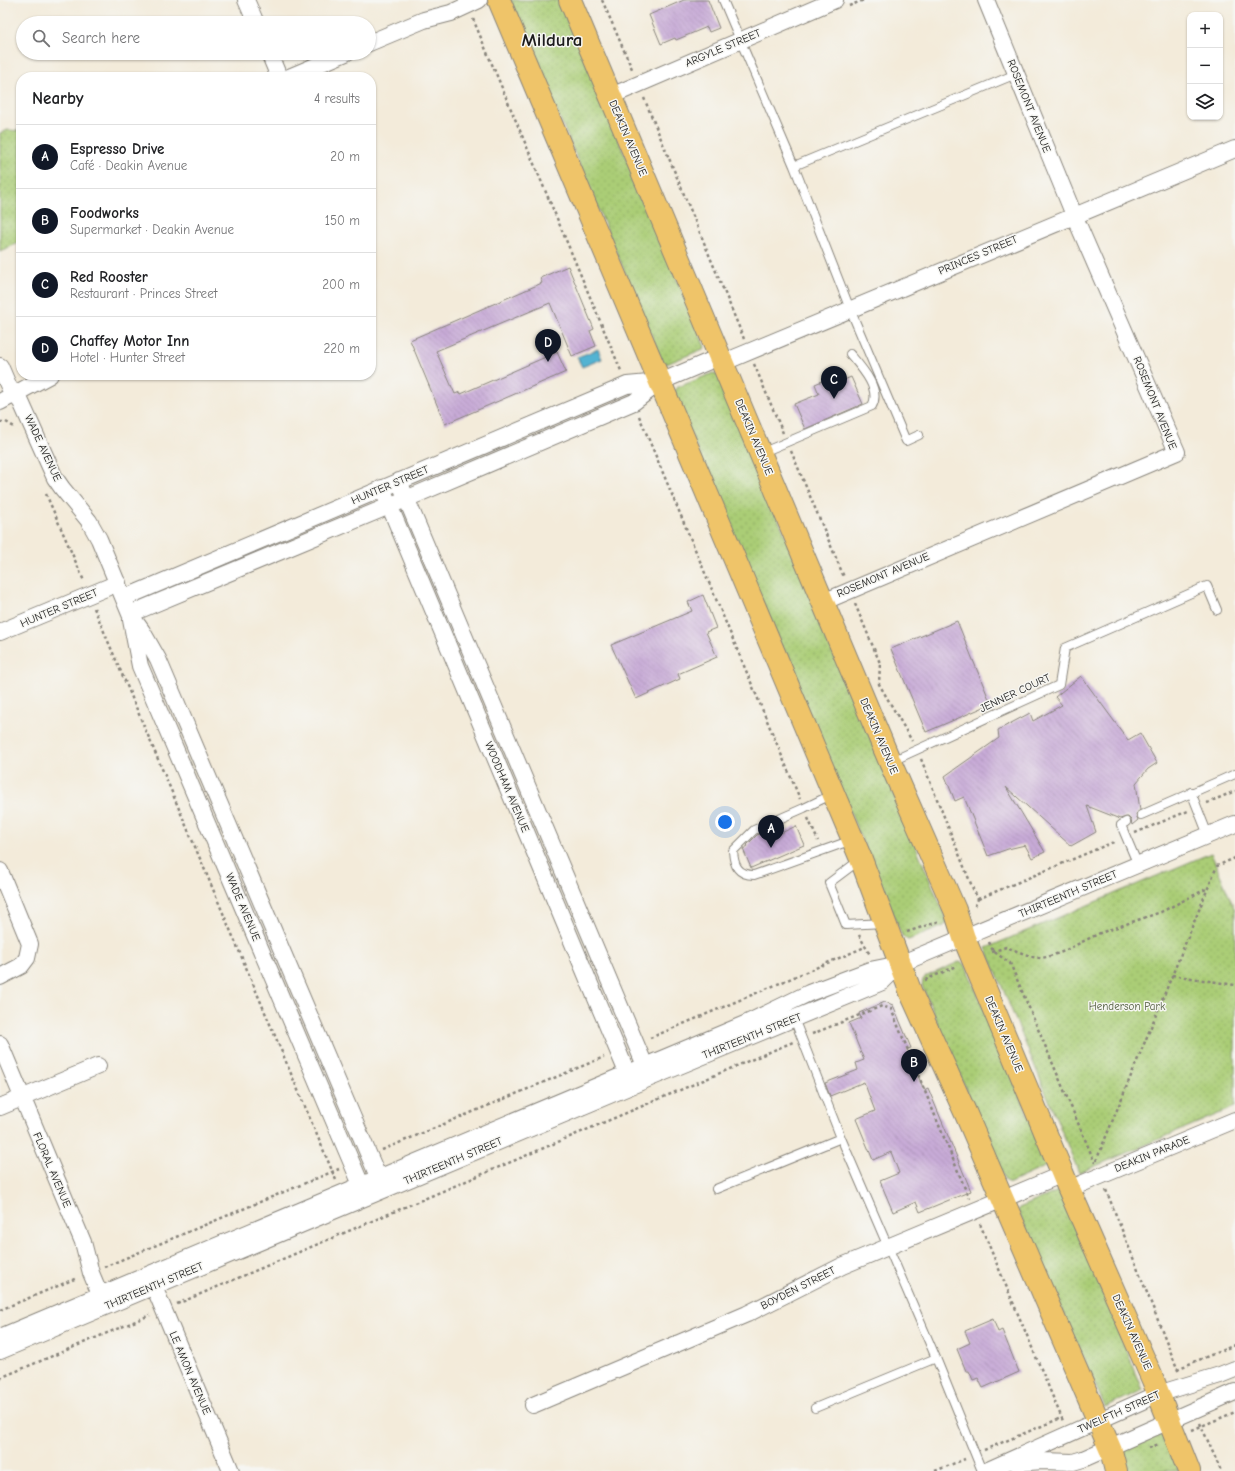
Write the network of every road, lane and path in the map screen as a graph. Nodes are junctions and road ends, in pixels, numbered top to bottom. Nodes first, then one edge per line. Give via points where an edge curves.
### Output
1 (246, 0) edge
2 (499, 0) edge
3 (570, 0) edge
4 (602, 0) edge
5 (723, 0) edge
6 (835, 0) edge
7 (986, 0) edge
8 (469, 2) edge
9 (253, 16) edge
10 (376, 40) edge
11 (741, 40) junction
12 (272, 60) edge
13 (326, 60) edge
14 (277, 72) edge
15 (291, 72) edge
16 (1016, 74) junction
17 (638, 84) junction
18 (611, 96) junction
19 (1235, 148) edge
20 (794, 166) junction
21 (1074, 215) junction
22 (850, 309) junction
23 (749, 352) junction
24 (850, 354) dead end
25 (721, 360) junction
26 (0, 366) edge
27 (41, 380) edge
28 (660, 382) junction
29 (627, 385) junction
30 (15, 394) junction
31 (0, 402) edge
32 (634, 402) junction
33 (0, 422) edge
34 (18, 429) dead end
35 (919, 435) dead end
36 (787, 442) junction
37 (760, 453) junction
38 (399, 481) junction
39 (382, 488) junction
40 (44, 489) dead end
41 (406, 499) junction
42 (389, 506) junction
43 (849, 589) junction
44 (121, 591) junction
45 (90, 594) junction
46 (823, 602) junction
47 (1218, 610) dead end
48 (130, 614) junction
49 (0, 632) edge
50 (917, 750) junction
51 (890, 762) junction
52 (1235, 774) edge
53 (1235, 791) edge
54 (1192, 792) junction
55 (833, 794) junction
56 (1197, 807) junction
57 (804, 808) junction
58 (1141, 815) dead end
59 (1126, 822) dead end
60 (1235, 824) edge
61 (1208, 835) junction
62 (1126, 837) junction
63 (852, 840) junction
64 (822, 851) junction
65 (1235, 858) edge
66 (861, 859) junction
67 (1138, 865) junction
68 (0, 871) edge
69 (1206, 889) junction
70 (978, 899) junction
71 (966, 912) junction
72 (853, 925) junction
73 (888, 931) junction
74 (974, 934) junction
75 (866, 949) junction
76 (993, 951) junction
77 (974, 961) junction
78 (900, 964) junction
79 (877, 968) junction
80 (1172, 975) junction
81 (0, 977) edge
82 (1235, 985) edge
83 (909, 988) junction
84 (787, 1003) junction
85 (794, 1019) junction
86 (802, 1038) junction
87 (0, 1044) edge
88 (636, 1044) junction
89 (618, 1051) junction
90 (98, 1066) dead end
91 (648, 1072) junction
92 (630, 1080) junction
93 (22, 1097) junction
94 (0, 1107) edge
95 (1235, 1120) edge
96 (841, 1138) junction
97 (369, 1155) junction
98 (352, 1163) junction
99 (1097, 1169) junction
100 (332, 1172) junction
101 (1066, 1181) junction
102 (381, 1184) junction
103 (716, 1189) dead end
104 (364, 1191) junction
105 (341, 1193) junction
106 (1003, 1200) junction
107 (972, 1207) junction
108 (888, 1247) junction
109 (95, 1271) junction
110 (152, 1280) junction
111 (108, 1299) junction
112 (163, 1309) junction
113 (0, 1310) edge
114 (0, 1337) edge
115 (1235, 1345) edge
116 (0, 1351) edge
117 (936, 1358) junction
118 (1177, 1369) junction
119 (1235, 1369) edge
120 (0, 1378) edge
121 (1184, 1386) junction
122 (1235, 1392) edge
123 (1158, 1394) junction
124 (533, 1405) dead end
125 (815, 1408) dead end
126 (1235, 1412) edge
127 (1061, 1418) junction
128 (1098, 1420) junction
129 (1168, 1421) junction
130 (1069, 1435) junction
131 (1110, 1448) junction
132 (976, 1454) junction
133 (1016, 1466) edge
134 (231, 1471) edge
135 (936, 1471) edge
136 (982, 1471) edge
137 (986, 1471) edge
138 (1116, 1471) edge
139 (1189, 1471) edge
140 (1221, 1471) edge

1 - 9 street
2 - 28 highway
3 - 18 highway, DEAKIN AVENUE
4 - 17 path
5 - 11 lane
6 - 11 street, ARGYLE STREET
7 - 16 street, ROSEMONT AVENUE
8 - 10 street via 451,13 425,20
8 - 29 path
11 - 17 street, ARGYLE STREET
11 - 20 lane
12 - 14 street
13 - 15 street
16 - 20 lane
16 - 21 street, ROSEMONT AVENUE
17 - 18 street, ARGYLE STREET
17 - 23 path
18 - 25 highway, DEAKIN AVENUE
19 - 21 street, PRINCES STREET
20 - 22 lane
21 - 22 street, PRINCES STREET
21 - 43 street, ROSEMONT AVENUE via 1178,452
22 - 23 street, PRINCES STREET
22 - 35 lane via 906,441
23 - 25 street, PRINCES STREET
23 - 36 path
24 - 36 lane via 866,373 875,392 872,406
25 - 28 street, HUNTER STREET
25 - 37 highway, DEAKIN AVENUE
26 - 30 street, WADE AVENUE
27 - 30 street
28 - 29 street, HUNTER STREET
28 - 32 street, HUNTER STREET
28 - 55 highway
29 - 38 street, HUNTER STREET
30 - 31 street
30 - 44 street, WADE AVENUE via 55,478 89,521 99,539
32 - 41 street, HUNTER STREET
32 - 57 path
33 - 34 path via 6,422
36 - 37 lane
36 - 43 path
37 - 46 highway, DEAKIN AVENUE
38 - 39 street, HUNTER STREET
38 - 41 street, WOODHAM AVENUE
39 - 42 street, WOODHAM AVENUE
39 - 44 street, HUNTER STREET
40 - 45 path
41 - 42 street, HUNTER STREET
41 - 88 street, WOODHAM AVENUE
42 - 48 street, HUNTER STREET
42 - 89 street, WOODHAM AVENUE
43 - 46 street, ROSEMONT AVENUE
43 - 50 path via 880,663 879,684
44 - 45 street, HUNTER STREET
44 - 48 street, WADE AVENUE
45 - 49 street, HUNTER STREET
45 - 100 path via 108,645
46 - 51 highway, DEAKIN AVENUE
47 - 50 lane, JENNER COURT via 1207,586 1065,648 1059,685
48 - 97 street, WADE AVENUE via 158,659
48 - 98 street, WADE AVENUE via 140,666
50 - 51 lane, JENNER COURT
50 - 70 path
51 - 71 highway, DEAKIN AVENUE
52 - 54 lane
53 - 56 path
54 - 56 lane
54 - 58 lane
55 - 57 lane
55 - 63 highway
56 - 61 lane
56 - 62 path
57 - 64 path
57 - 64 lane via 754,830 733,851 734,862 746,875 754,874
59 - 62 lane via 1121,824
60 - 61 street, THIRTEENTH STREET
61 - 67 street, THIRTEENTH STREET
62 - 67 lane
62 - 70 path
63 - 64 lane
63 - 66 highway
65 - 69 path via 1217,866
66 - 72 lane via 829,883 846,925
66 - 73 highway
67 - 74 street, THIRTEENTH STREET
68 - 81 street via 30,944 27,958 21,966
69 - 76 path via 1161,912 1100,933 1047,957 1033,957 1006,947
69 - 80 path
70 - 71 path
71 - 73 path via 902,934
71 - 74 highway, DEAKIN AVENUE
72 - 73 lane
72 - 75 path
73 - 75 path
73 - 78 highway
74 - 76 path
74 - 77 highway, DEAKIN AVENUE
74 - 78 street, THIRTEENTH STREET
75 - 79 path
75 - 88 path
76 - 77 path
76 - 99 path via 1010,963
77 - 83 path via 955,966
77 - 101 highway, DEAKIN AVENUE
78 - 79 street, THIRTEENTH STREET
78 - 83 highway
78 - 85 street, THIRTEENTH STREET via 882,982
79 - 84 street, THIRTEENTH STREET
80 - 82 path
80 - 99 path
83 - 106 highway
84 - 85 lane
84 - 91 street, THIRTEENTH STREET
85 - 86 lane
85 - 91 street, THIRTEENTH STREET
86 - 96 lane
86 - 107 path via 882,1006 891,1009
86 - 112 path
87 - 93 street, FLORAL AVENUE
88 - 91 street, WOODHAM AVENUE
89 - 92 street, WOODHAM AVENUE
89 - 97 path
90 - 93 street
91 - 92 street, THIRTEENTH STREET
92 - 102 street, THIRTEENTH STREET
93 - 94 street
93 - 109 street, FLORAL AVENUE
95 - 99 street, DEAKIN PARADE
96 - 103 lane
96 - 108 lane
97 - 102 street, WADE AVENUE
98 - 100 path
98 - 104 street, WADE AVENUE
99 - 101 street, DEAKIN PARADE
99 - 118 path
100 - 105 path
100 - 109 path
101 - 106 street, BOYDEN STREET
101 - 123 highway, DEAKIN AVENUE
102 - 104 street, THIRTEENTH STREET
104 - 105 street, THIRTEENTH STREET
104 - 110 street, THIRTEENTH STREET
105 - 110 street, THIRTEENTH STREET
106 - 107 street, BOYDEN STREET
106 - 128 highway
107 - 108 street, BOYDEN STREET
107 - 127 path
108 - 117 lane
108 - 124 street, BOYDEN STREET via 816,1278 747,1314
109 - 111 street, FLORAL AVENUE
109 - 113 path
110 - 111 street, THIRTEENTH STREET
110 - 112 street, LE AMON AVENUE
111 - 114 street, THIRTEENTH STREET
111 - 116 street, THIRTEENTH STREET
112 - 120 path
112 - 134 street, LE AMON AVENUE
115 - 118 path
117 - 125 lane
117 - 132 lane
118 - 121 path
119 - 121 street, TWELFTH STREET
121 - 123 street, TWELFTH STREET
122 - 129 street, TWELFTH STREET
123 - 128 street, TWELFTH STREET
123 - 129 highway, DEAKIN AVENUE
126 - 140 path via 1201,1426
127 - 130 path
127 - 132 path
128 - 130 street, TWELFTH STREET
128 - 131 highway
129 - 131 street, TWELFTH STREET
129 - 139 highway, DEAKIN AVENUE
130 - 133 street, TWELFTH STREET
131 - 133 street, TWELFTH STREET via 1073,1462 1043,1461
131 - 138 highway
132 - 135 path
132 - 136 lane
133 - 137 street, TWELFTH STREET

